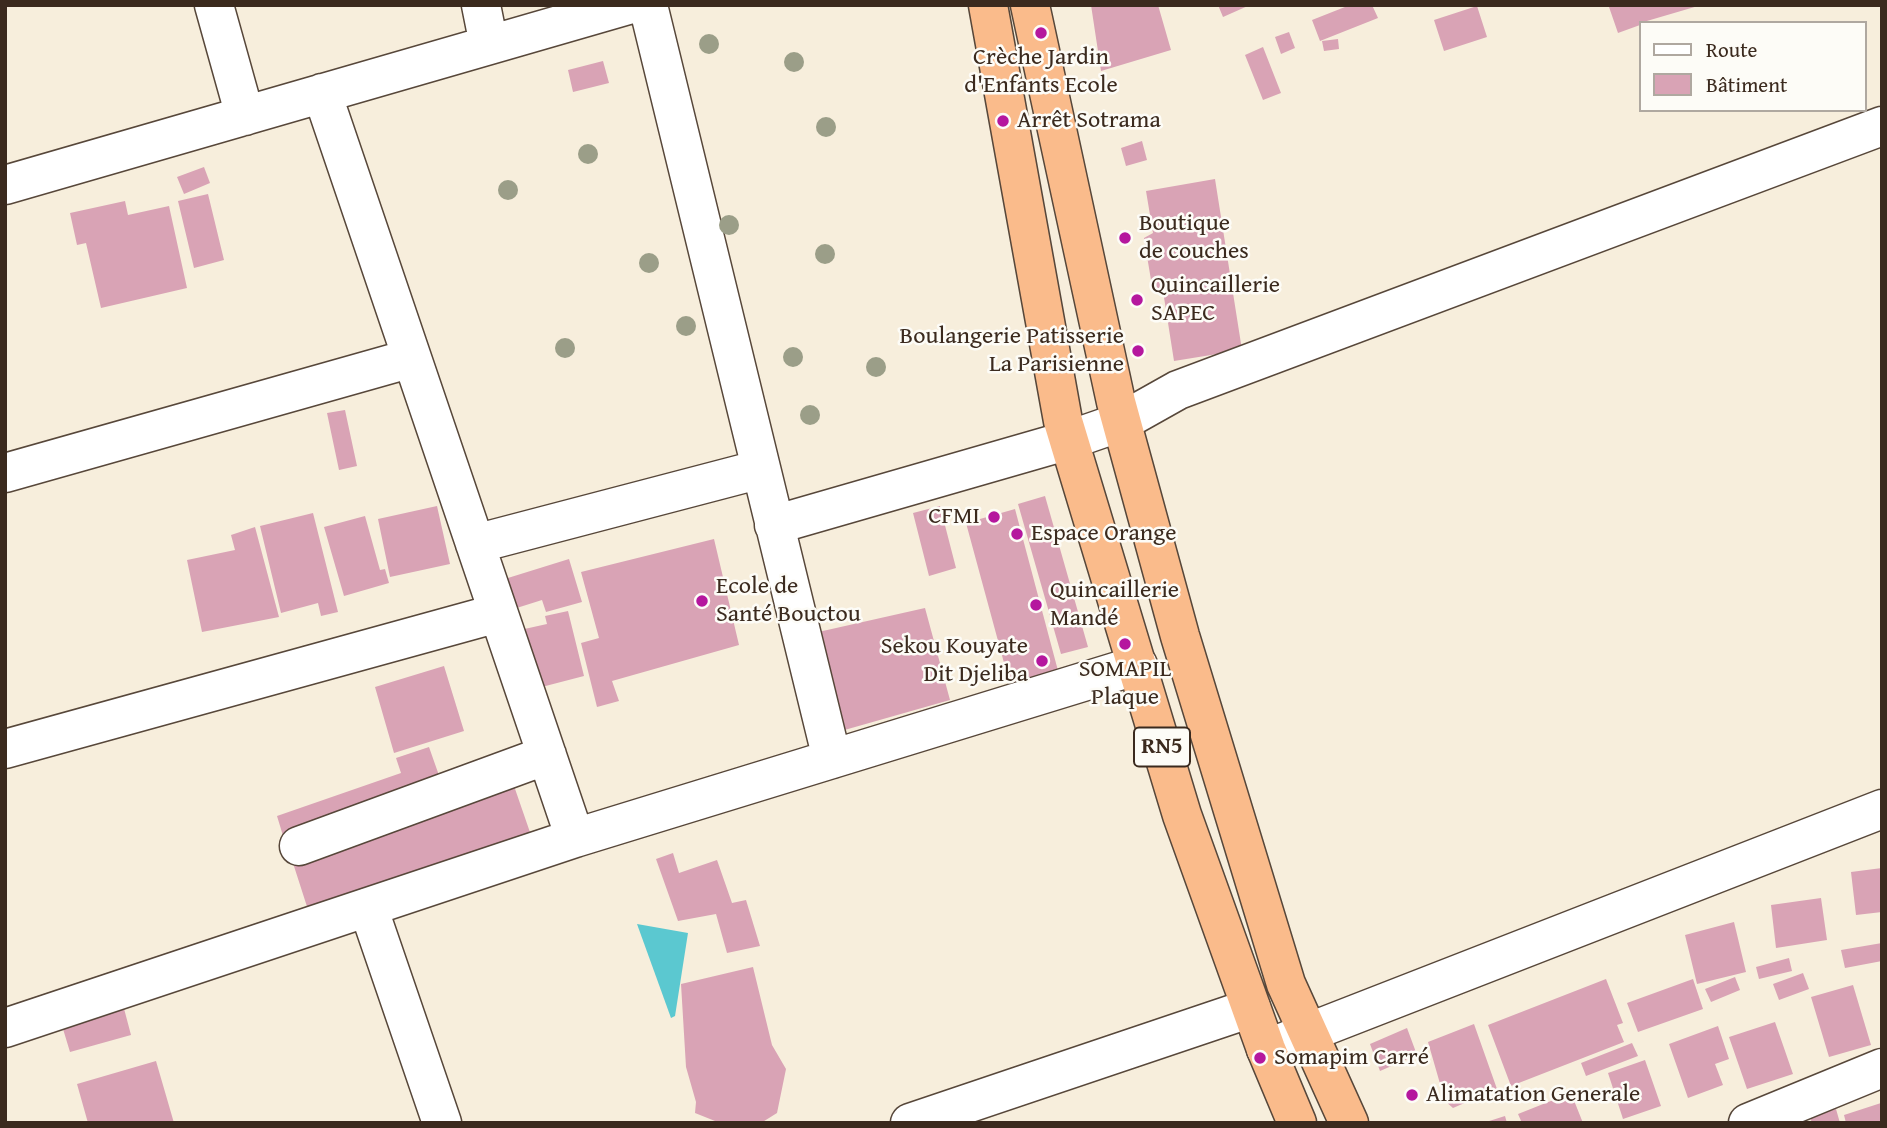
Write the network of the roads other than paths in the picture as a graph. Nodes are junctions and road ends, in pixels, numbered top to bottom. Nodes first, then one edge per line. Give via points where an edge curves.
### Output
1 (214, 5) edge
2 (481, 5) edge
3 (628, 5) edge
4 (648, 5) edge
5 (988, 5) edge
6 (1030, 5) edge
7 (489, 45) junction
8 (322, 93) junction
9 (245, 116) junction
10 (1882, 126) edge
11 (5, 185) edge
12 (412, 358) junction
13 (1121, 422) junction
14 (1069, 440) junction
15 (761, 468) junction
16 (5, 473) edge
17 (774, 525) junction
18 (475, 544) junction
19 (498, 613) junction
20 (1138, 665) junction
21 (5, 749) edge
22 (547, 755) junction
23 (832, 759) junction
24 (1882, 809) edge
25 (575, 838) junction
26 (299, 846) dead end
27 (368, 907) junction
28 (1251, 1008) junction
29 (5, 1028) edge
30 (1309, 1030) junction
31 (1266, 1049) junction
32 (1882, 1068) edge
33 (442, 1123) edge
34 (910, 1123) edge
35 (1297, 1123) edge
36 (1349, 1123) edge
37 (1748, 1123) edge

1 - 9 street
2 - 7 street
3 - 7 street
4 - 15 street
5 - 14 highway, RN5
6 - 13 highway, RN5
7 - 8 street
8 - 9 street
8 - 12 street
9 - 11 street
10 - 13 street via 1178,390
12 - 16 street
12 - 18 street
13 - 14 street
13 - 30 highway, RN5 via 1228,800 1286,984
14 - 17 street
14 - 20 highway, RN5
15 - 17 street
15 - 18 street
17 - 23 street
18 - 19 street
19 - 21 street
19 - 22 street
20 - 23 street
20 - 28 highway, RN5 via 1182,815
22 - 25 street
22 - 26 street
23 - 25 street
24 - 30 street
25 - 27 street
27 - 29 street
27 - 33 street
28 - 31 highway, RN5
28 - 34 street
30 - 31 street
30 - 36 highway, RN5
31 - 35 highway, RN5
32 - 37 street

